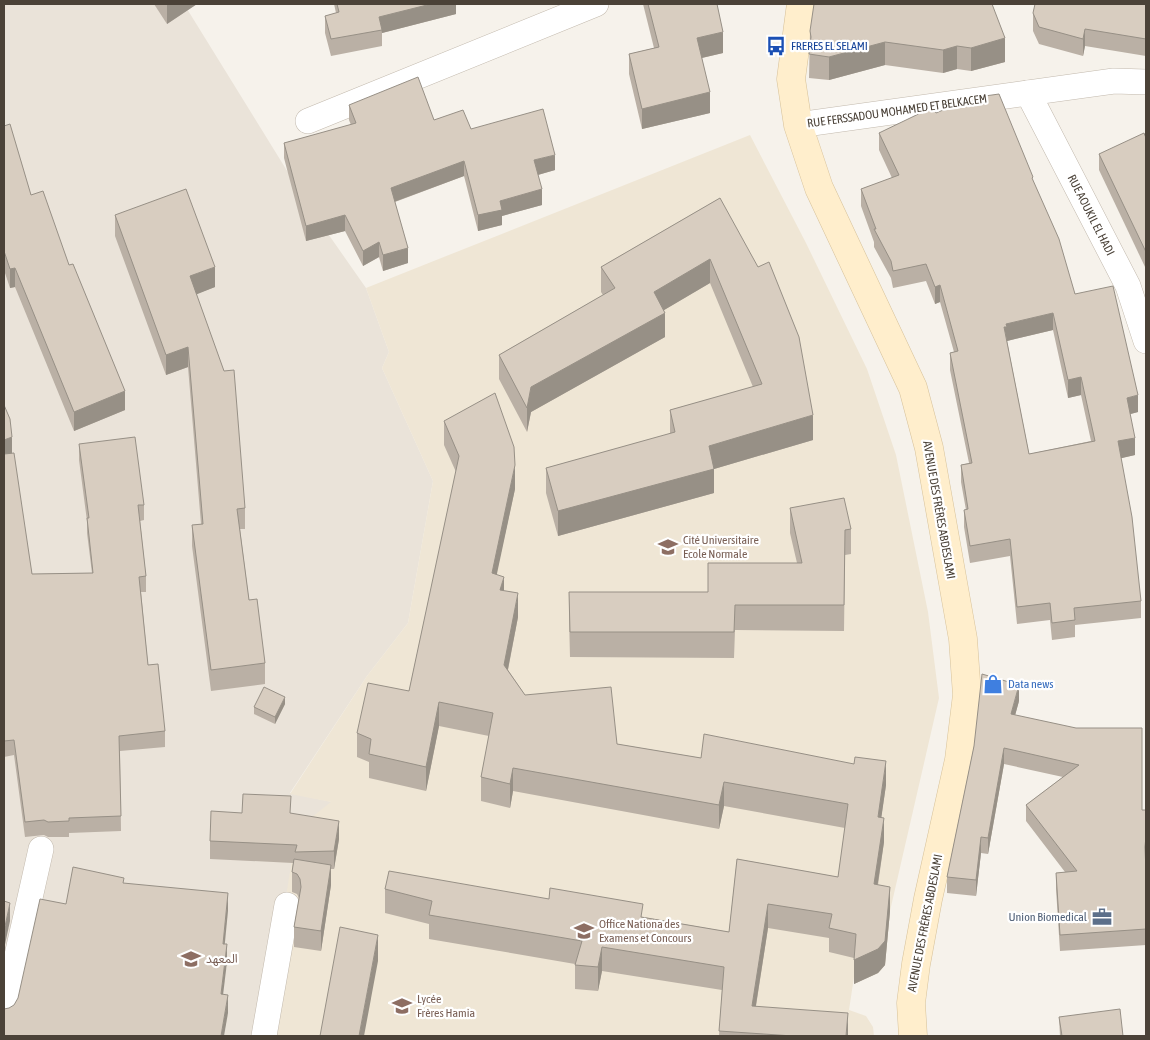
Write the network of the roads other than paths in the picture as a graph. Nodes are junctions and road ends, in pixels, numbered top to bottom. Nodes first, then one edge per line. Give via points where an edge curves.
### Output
1 (596, 4) edge
2 (801, 4) edge
3 (1146, 82) edge
4 (1028, 93) junction
5 (308, 120) dead end
6 (798, 126) junction
7 (1146, 341) edge
8 (41, 849) dead end
9 (287, 905) dead end
10 (4, 1013) edge
11 (264, 1036) edge
12 (913, 1036) edge

1 - 5 street
2 - 6 main road, AVENUE DES FRÈRES ABDESLAMI via 791,80
3 - 4 street, RUE FERSSADOU MOHAMED ET BELKACEM via 1114,81
4 - 6 street, RUE FERSSADOU MOHAMED ET BELKACEM
4 - 7 street, RUE AOUKIL EL HADI via 1128,286
6 - 12 main road, AVENUE DES FRÈRES ABDESLAMI via 819,188 913,388 929,448 963,639 967,695 959,760 916,964 911,1003
8 - 10 street
9 - 11 street

